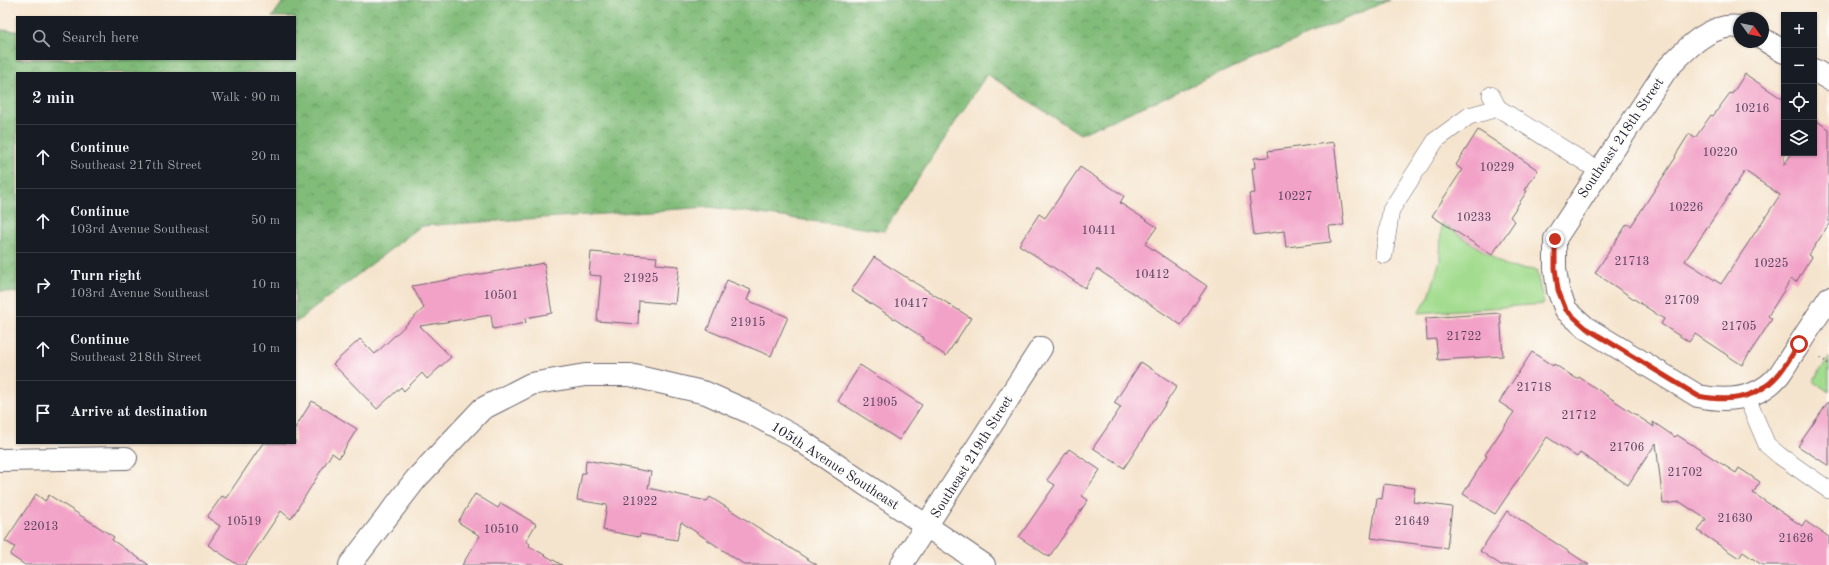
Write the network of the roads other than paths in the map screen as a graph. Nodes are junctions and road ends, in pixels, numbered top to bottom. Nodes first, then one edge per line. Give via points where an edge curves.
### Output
1 (1730, 28) edge
2 (1769, 43) edge
3 (1781, 50) edge
4 (1817, 72) edge
5 (1829, 79) edge
6 (1599, 171) junction
7 (1384, 255) dead end
8 (1829, 298) edge
9 (1041, 348) dead end
10 (1746, 396) junction
11 (126, 458) dead end
12 (0, 460) edge
13 (1829, 490) edge
14 (927, 526) junction
15 (350, 565) edge
16 (901, 565) edge
17 (984, 565) edge

1 - 6 street, Southeast 218th Street via 1702,36 1666,70
2 - 3 street
4 - 5 street
6 - 7 lane via 1494,101 1436,140 1392,210
6 - 10 street, Southeast 218th Street via 1555,239 1558,290 1566,310 1586,328 1698,396 1718,400
8 - 10 street, Southeast 218th Street via 1779,375 1766,387
9 - 14 street, Southeast 219th Street
10 - 13 lane via 1767,445
11 - 12 street
14 - 15 street, 105th Avenue Southeast via 798,438 706,393 630,375 585,375 531,384 482,409 416,478
14 - 16 street, Southeast 219th Street
14 - 17 street, 105th Avenue Southeast

